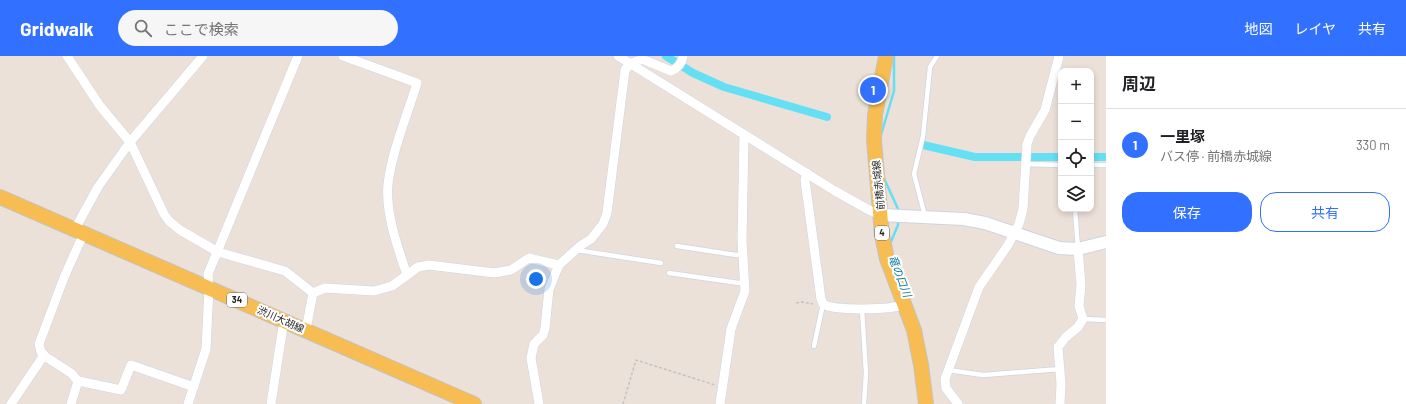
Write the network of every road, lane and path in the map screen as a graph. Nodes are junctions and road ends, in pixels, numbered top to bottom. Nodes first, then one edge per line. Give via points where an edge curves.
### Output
1 (67, 56) edge
2 (202, 56) edge
3 (298, 56) edge
4 (343, 56) edge
5 (618, 56) edge
6 (886, 56) edge
7 (938, 56) edge
8 (1059, 56) edge
9 (683, 58) edge
10 (628, 60) edge
11 (744, 135) junction
12 (130, 142) junction
13 (1026, 164) junction
14 (1058, 165) edge
15 (1094, 165) edge
16 (1106, 165) edge
17 (807, 172) junction
18 (0, 197) edge
19 (1075, 212) edge
20 (881, 215) junction
21 (925, 218) junction
22 (80, 231) junction
23 (1014, 232) junction
24 (1106, 242) edge
25 (677, 246) dead end
26 (1078, 249) junction
27 (576, 250) junction
28 (218, 252) junction
29 (742, 254) junction
30 (661, 263) dead end
31 (559, 265) junction
32 (669, 273) dead end
33 (407, 275) junction
34 (746, 284) junction
35 (209, 288) junction
36 (313, 293) junction
37 (796, 303) dead end
38 (823, 304) junction
39 (905, 304) junction
40 (862, 309) junction
41 (1083, 319) junction
42 (284, 320) junction
43 (1106, 320) edge
44 (306, 330) junction
45 (814, 346) dead end
46 (44, 355) junction
47 (1060, 369) junction
48 (948, 370) junction
49 (78, 381) junction
50 (194, 387) junction
51 (723, 387) junction
52 (12, 404) edge
53 (71, 404) edge
54 (188, 404) edge
55 (271, 404) edge
56 (474, 404) edge
57 (539, 404) edge
58 (623, 404) edge
59 (720, 404) edge
60 (864, 404) edge
61 (926, 404) edge
62 (958, 404) edge
63 (1060, 404) edge

1 - 12 street via 100,106
2 - 12 street
3 - 28 street
4 - 33 street via 417,83 392,162 388,186 390,219
5 - 10 street
6 - 20 main road, 前橋赤城線 / 4 via 876,111 874,140
7 - 21 lane via 930,67 922,136 914,174
8 - 13 street via 1045,110 1030,136
9 - 10 street via 677,68 671,71 642,58
10 - 11 street
10 - 27 street via 607,213 599,230
11 - 17 street
11 - 29 street
12 - 22 street via 98,187
12 - 28 street via 169,221
13 - 14 lane
13 - 23 street via 1023,209
15 - 16 lane
17 - 20 street
17 - 38 street via 805,180
18 - 22 main road, 渋川大胡線 / 34
19 - 26 lane
20 - 21 street
20 - 39 main road, 前橋赤城線 / 4 via 886,259
21 - 23 street via 964,219
22 - 35 main road, 渋川大胡線 / 34
22 - 46 street via 39,344 40,352
23 - 26 street via 1059,248
23 - 48 street via 979,287
24 - 26 street
25 - 29 lane
26 - 41 street via 1081,285 1079,306
27 - 30 lane
27 - 31 street
28 - 35 street via 208,274
28 - 36 street via 285,271
29 - 34 street
31 - 33 street via 529,258 511,270 494,273 429,265 418,267
31 - 57 street via 549,289 543,335 534,344 532,358
32 - 34 lane
33 - 36 street via 392,286 374,291 325,288
34 - 51 street via 731,329
35 - 42 main road, 渋川大胡線 / 34
35 - 50 street via 206,349
36 - 44 street
37 - 38 path
38 - 40 street via 830,307
38 - 45 lane
39 - 40 street via 894,308
39 - 61 main road, 前橋赤城線 / 4 via 917,343
40 - 60 lane via 866,373
41 - 43 lane
41 - 47 street via 1058,347
42 - 44 main road, 渋川大胡線 / 34
42 - 55 street
44 - 56 main road, 渋川大胡線 / 34
46 - 49 street via 71,373
46 - 52 street
47 - 48 lane via 983,375
47 - 63 street
48 - 62 street via 946,388
49 - 50 street via 121,390 131,365
49 - 53 street
50 - 54 street
51 - 58 path via 636,360
51 - 59 street

